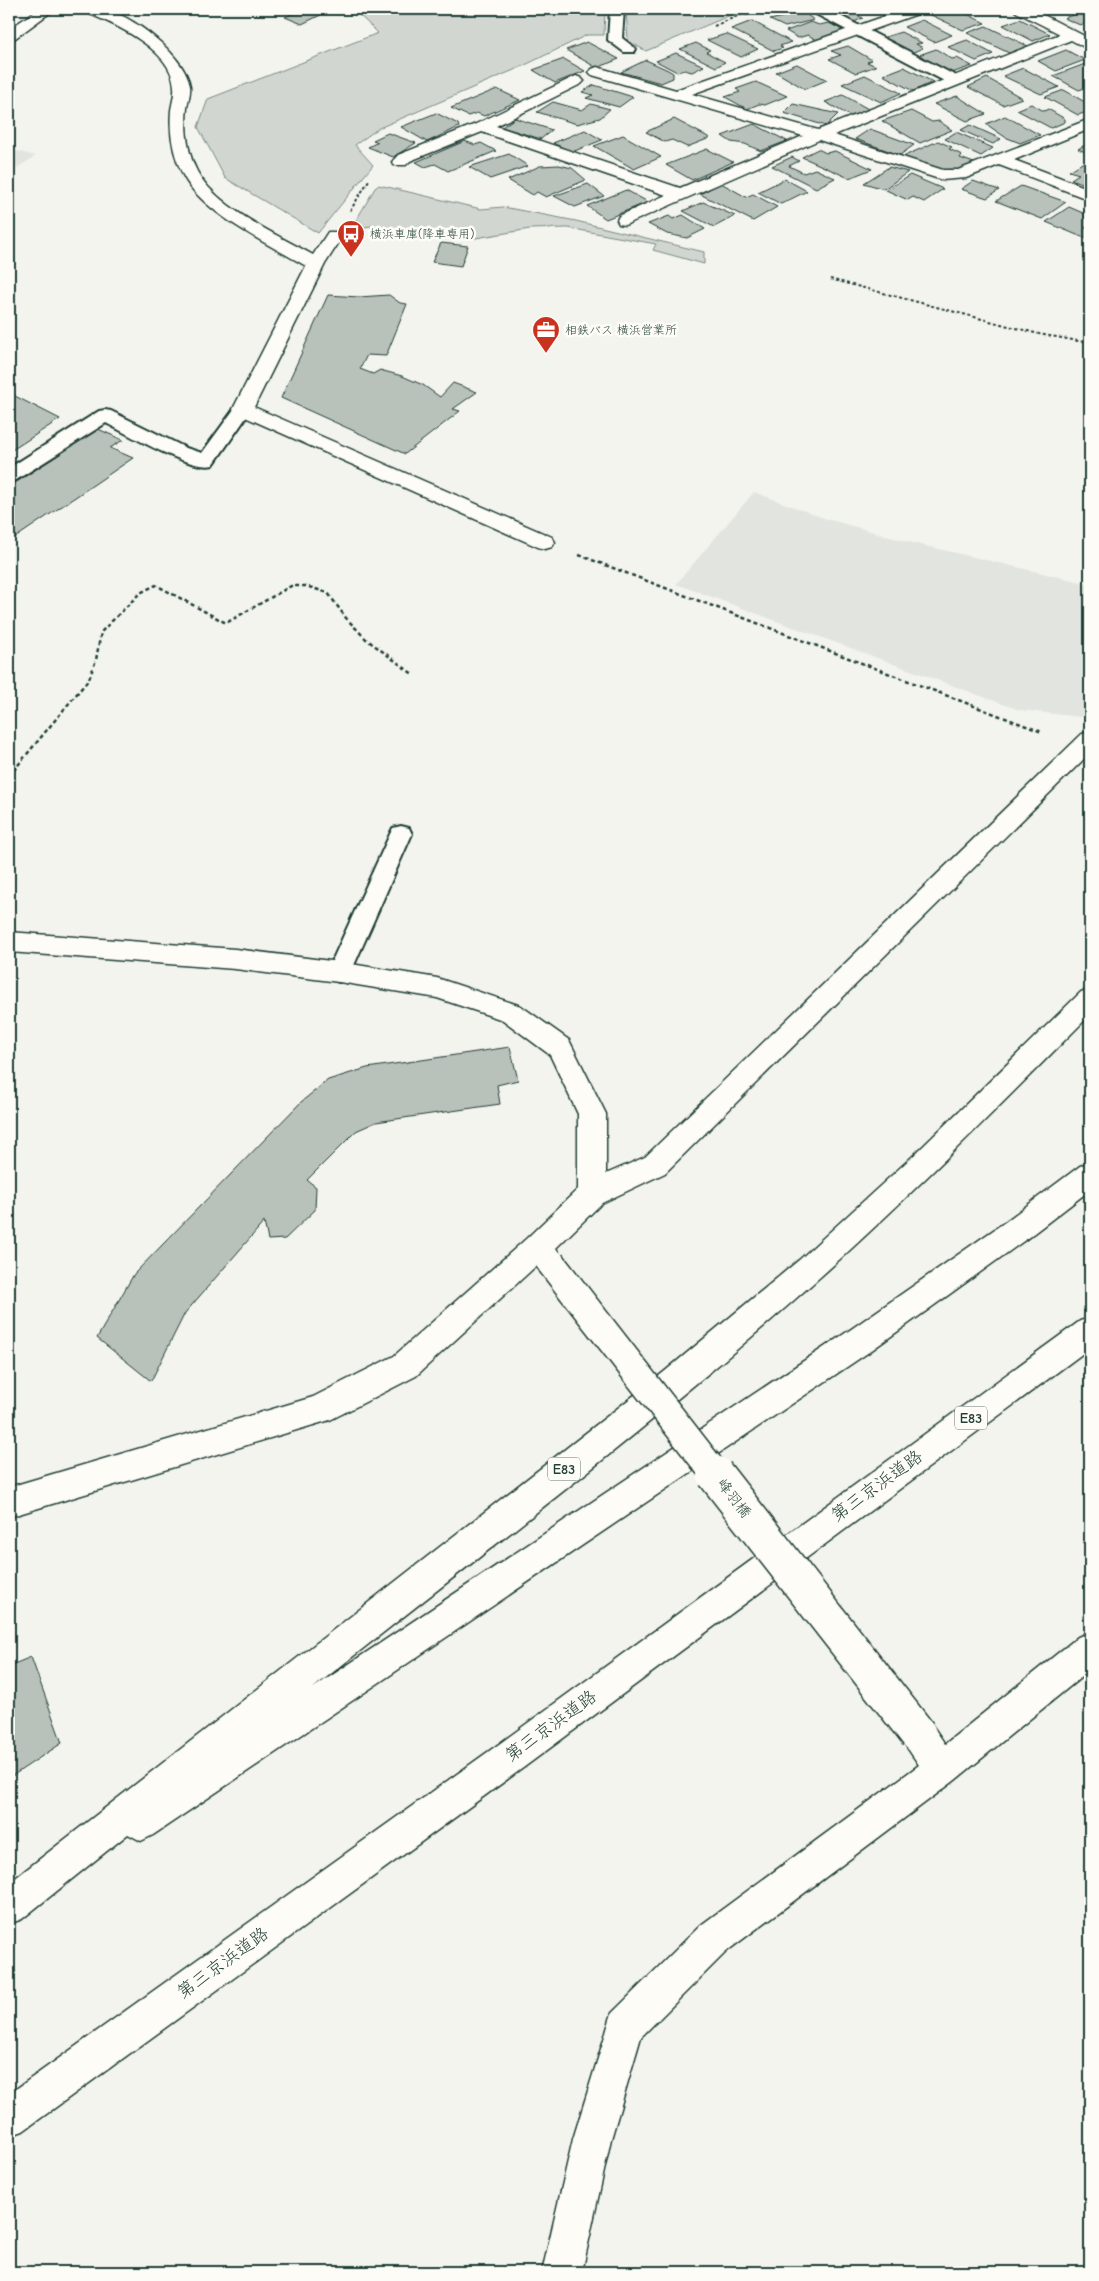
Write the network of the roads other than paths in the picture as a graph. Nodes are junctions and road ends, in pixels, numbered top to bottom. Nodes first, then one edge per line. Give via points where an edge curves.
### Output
1 (48, 9) edge
2 (90, 9) edge
3 (617, 9) edge
4 (816, 9) edge
5 (918, 9) edge
6 (1021, 9) edge
7 (856, 31) junction
8 (1072, 34) junction
9 (9, 36) edge
10 (1090, 46) edge
11 (628, 49) dead end
12 (597, 72) dead end
13 (576, 81) dead end
14 (955, 82) junction
15 (678, 94) junction
16 (1090, 124) edge
17 (482, 127) junction
18 (819, 135) junction
19 (1000, 160) junction
20 (400, 162) road end
21 (680, 194) junction
22 (1090, 195) edge
23 (625, 220) dead end
24 (334, 236) road end
25 (316, 264) junction
26 (243, 409) junction
27 (9, 476) edge
28 (544, 542) road end
29 (1086, 744) edge
30 (401, 834) dead end
31 (9, 942) edge
32 (339, 972) junction
33 (1090, 998) edge
34 (1090, 1174) edge
35 (592, 1194) junction
36 (544, 1255) junction
37 (1090, 1331) edge
38 (9, 1502) edge
39 (1090, 1650) edge
40 (942, 1769) junction
41 (9, 1906) edge
42 (9, 1911) edge
43 (9, 2117) edge
44 (562, 2272) edge

1 - 9 main road
2 - 25 main road via 150,38 173,64 182,85 178,122 180,146 194,180 218,203
3 - 11 lane via 615,40
4 - 7 lane
5 - 7 main road
6 - 8 main road
7 - 14 lane
7 - 15 main road
8 - 10 main road
8 - 14 main road
12 - 15 main road
13 - 17 main road
14 - 18 main road
15 - 18 main road
16 - 19 main road
17 - 20 main road
17 - 21 main road
18 - 19 main road via 942,175 960,175
18 - 21 main road
19 - 22 main road
21 - 23 main road
24 - 25 main road
25 - 26 main road
26 - 27 lane via 206,461 179,452 105,414
26 - 28 main road
29 - 35 main road via 655,1165
30 - 32 lane
31 - 32 main road via 235,959
32 - 35 main road via 437,988 512,1013 560,1048 592,1114
33 - 41 main road, E83 via 923,1164 794,1282 674,1382
34 - 42 main road via 858,1342
35 - 36 main road
36 - 38 main road via 405,1366 319,1410
36 - 40 main road, 峰羽橋, bridge
37 - 43 main road, 第三京浜道路 / E83 via 503,1762
39 - 40 main road
40 - 44 main road via 714,1938 625,2026 592,2139

